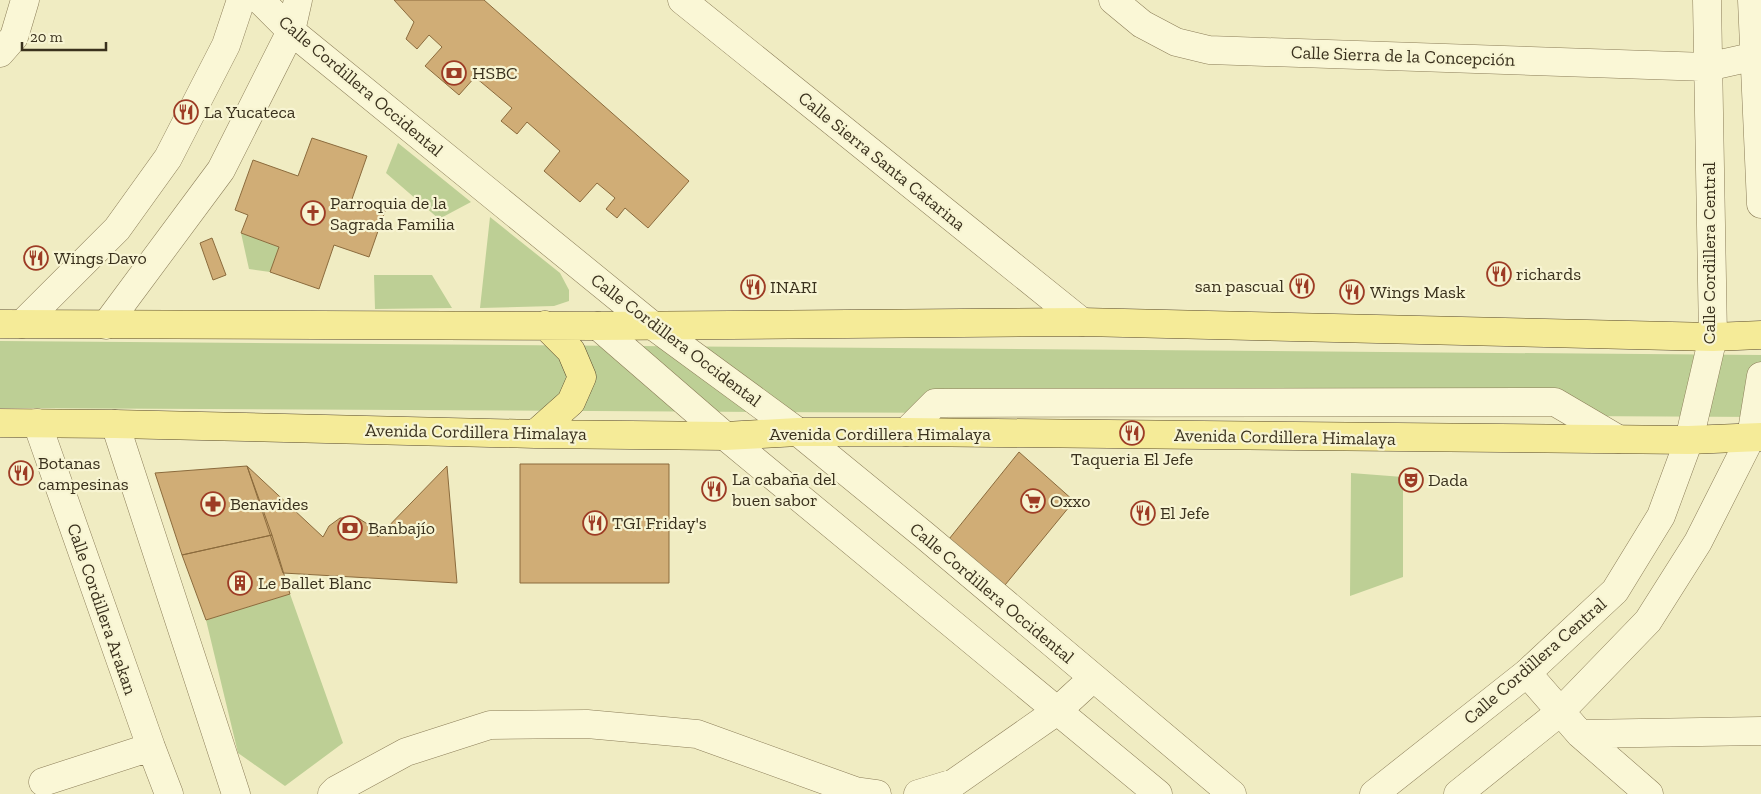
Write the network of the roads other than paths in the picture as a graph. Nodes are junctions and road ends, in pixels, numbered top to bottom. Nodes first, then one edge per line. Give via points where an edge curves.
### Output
1 (25, 0) edge
2 (241, 0) edge
3 (260, 0) edge
4 (298, 0) edge
5 (682, 0) edge
6 (1113, 0) edge
7 (1707, 0) edge
8 (1752, 0) edge
9 (291, 31) junction
10 (0, 53) edge
11 (1757, 56) edge
12 (1707, 67) junction
13 (1761, 204) edge
14 (1082, 322) junction
15 (11, 324) edge
16 (545, 325) junction
17 (652, 325) junction
18 (106, 326) junction
19 (598, 326) junction
20 (1761, 335) edge
21 (1713, 337) junction
22 (1761, 376) edge
23 (0, 423) edge
24 (37, 423) junction
25 (115, 424) junction
26 (798, 432) junction
27 (906, 432) junction
28 (535, 434) junction
29 (725, 436) junction
30 (1756, 437) edge
31 (1618, 440) junction
32 (1689, 440) junction
33 (1526, 674) junction
34 (1093, 678) junction
35 (1056, 711) junction
36 (1560, 712) junction
37 (1761, 731) edge
38 (1580, 734) junction
39 (151, 747) junction
40 (43, 782) dead end
41 (169, 794) edge
42 (236, 794) edge
43 (332, 794) edge
44 (877, 794) edge
45 (918, 794) edge
46 (1158, 794) edge
47 (1232, 794) edge
48 (1374, 794) edge
49 (1458, 794) edge
50 (1649, 794) edge

1 - 10 street via 14,37
2 - 15 street via 226,45 168,158 117,229
3 - 9 street, Calle Cordillera Occidental
4 - 9 street
5 - 14 street, Calle Sierra Santa Catarina
6 - 12 street, Calle Sierra de la Concepción via 1142,24 1176,42 1209,50
7 - 12 street, Calle Cordillera Central
8 - 11 street
9 - 17 street, Calle Cordillera Occidental
9 - 18 street via 221,170
11 - 12 street, Calle Sierra de la Concepción
11 - 13 street
12 - 21 street, Calle Cordillera Central
14 - 17 main road
14 - 21 main road
15 - 18 main road
16 - 18 main road
16 - 19 main road
16 - 28 main road via 571,351 582,377 571,402
17 - 19 main road
17 - 26 street, Calle Cordillera Occidental
19 - 29 street, Calle Cordillera Occidental
20 - 21 main road
21 - 32 street, Calle Cordillera Central
22 - 30 street
23 - 24 main road, Avenida Cordillera Himalaya
24 - 25 main road, Avenida Cordillera Himalaya
24 - 39 street, Calle Cordillera Arakan
25 - 28 main road, Avenida Cordillera Himalaya
25 - 42 street
26 - 27 main road, Avenida Cordillera Himalaya
26 - 29 main road, Avenida Cordillera Himalaya
26 - 34 street, Calle Cordillera Occidental
27 - 31 main road, Avenida Cordillera Himalaya
27 - 31 street via 935,403 1555,402
28 - 29 main road, Avenida Cordillera Himalaya
29 - 35 street, Calle Cordillera Occidental
30 - 32 main road, Avenida Cordillera Himalaya
30 - 36 street via 1698,542 1648,621
31 - 32 main road, Avenida Cordillera Himalaya
32 - 33 street, Calle Cordillera Central via 1661,516 1615,591
33 - 36 street
33 - 48 street, Calle Cordillera Central
34 - 35 street
34 - 47 street, Calle Cordillera Occidental
35 - 45 street via 954,783
35 - 46 street, Calle Cordillera Occidental
36 - 38 street
36 - 49 street
37 - 38 street
38 - 50 street
39 - 40 street
39 - 41 street, Calle Cordillera Arakan
43 - 44 street via 406,752 490,725 587,724 697,734 855,792

